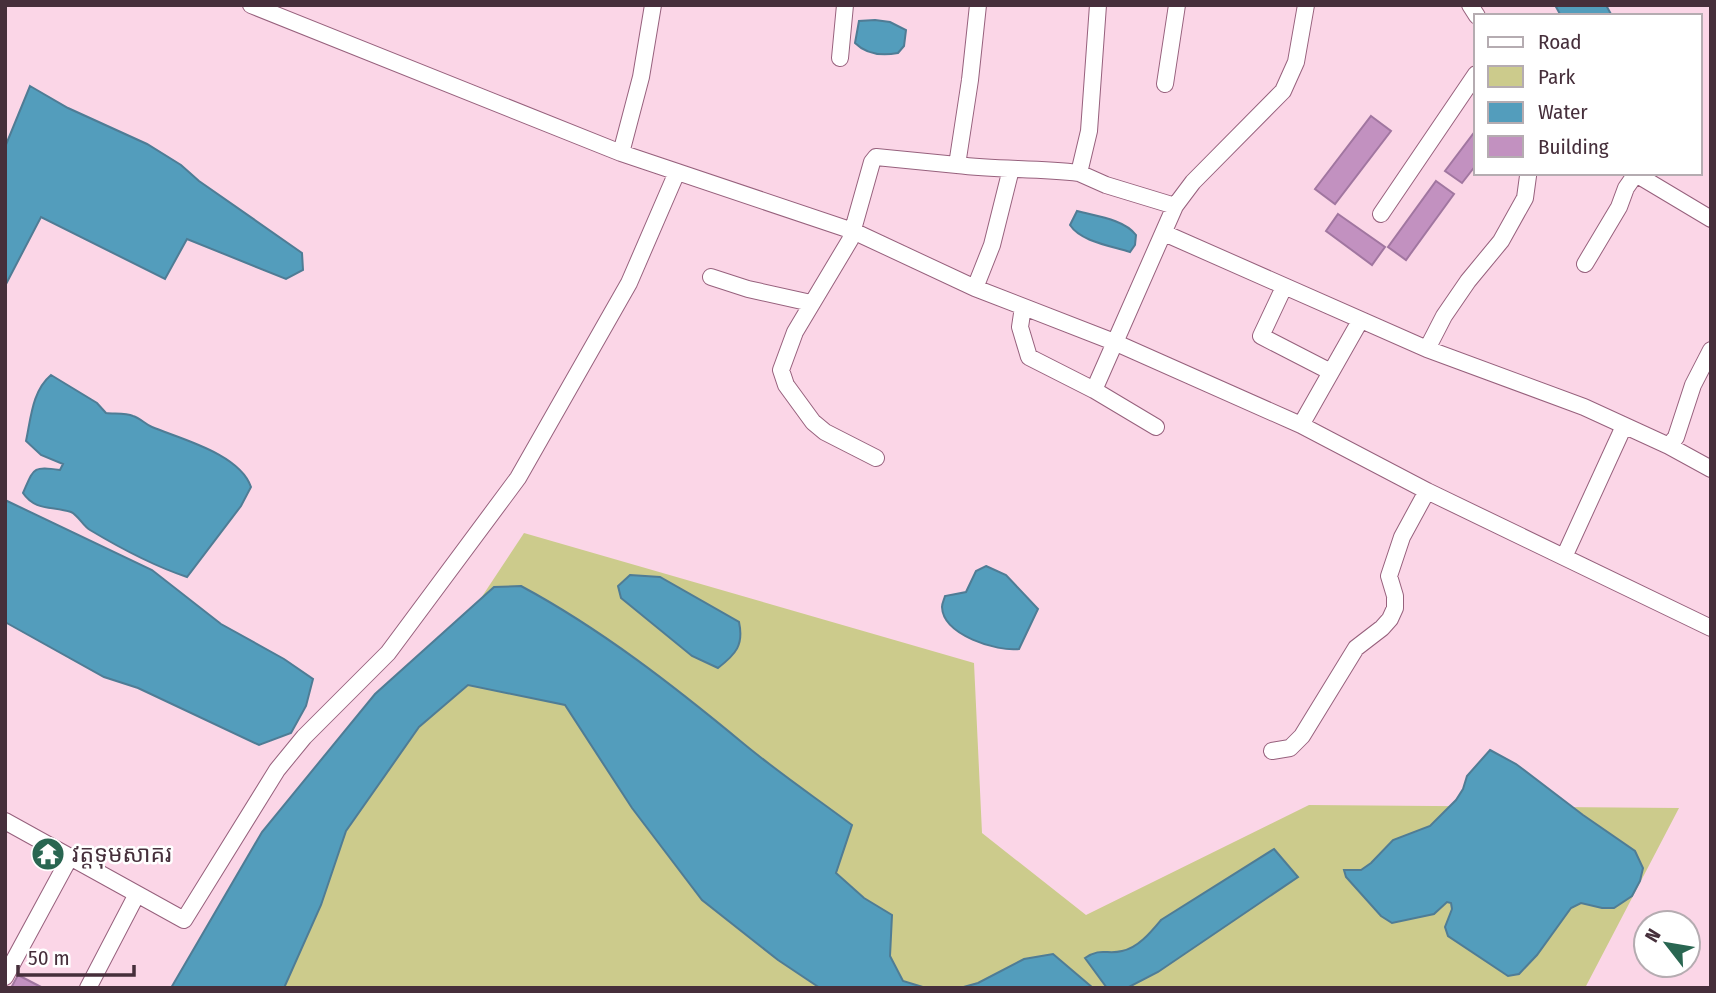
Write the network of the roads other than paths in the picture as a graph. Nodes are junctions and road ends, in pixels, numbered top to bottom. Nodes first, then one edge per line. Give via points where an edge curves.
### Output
1 (251, 5) edge
2 (653, 5) edge
3 (845, 5) edge
4 (978, 5) edge
5 (1098, 5) edge
6 (1177, 5) edge
7 (1306, 5) edge
8 (840, 58) dead end
9 (1474, 77) edge
10 (1165, 84) dead end
11 (621, 153) junction
12 (957, 165) junction
13 (1011, 169) junction
14 (677, 172) junction
15 (1079, 173) junction
16 (1634, 175) edge
17 (1637, 175) edge
18 (1528, 176) dead end
19 (1175, 206) junction
20 (1381, 214) dead end
21 (1711, 219) edge
22 (853, 230) junction
23 (1164, 233) junction
24 (1585, 264) dead end
25 (711, 277) dead end
26 (1284, 287) junction
27 (975, 288) junction
28 (811, 303) junction
29 (1023, 307) junction
30 (1360, 321) junction
31 (1114, 342) junction
32 (1427, 349) junction
33 (1711, 350) edge
34 (1331, 372) junction
35 (1094, 390) junction
36 (1301, 425) junction
37 (1624, 426) junction
38 (1156, 427) dead end
39 (1669, 446) junction
40 (876, 458) dead end
41 (1711, 469) edge
42 (1427, 491) junction
43 (1564, 557) junction
44 (1711, 628) edge
45 (1272, 751) dead end
46 (5, 821) edge
47 (70, 857) junction
48 (137, 894) junction
49 (5, 977) edge
50 (88, 988) edge

1 - 11 street
2 - 11 street
3 - 8 street
4 - 12 street
5 - 15 street via 1089,131
6 - 10 street
7 - 19 street via 1296,62 1283,91
9 - 20 street
11 - 14 street
12 - 13 street
12 - 22 street via 876,157
13 - 15 street
13 - 27 street via 992,245
14 - 22 street
14 - 48 street via 629,283 518,478 492,515 388,653 277,769 184,920
15 - 19 street
16 - 24 street
17 - 21 street
18 - 32 street via 1525,198 1506,232 1444,316
19 - 23 street
22 - 27 street
22 - 28 street
23 - 26 street
23 - 31 street
25 - 28 street
26 - 30 street
26 - 34 street via 1261,337
27 - 29 street
28 - 40 street via 785,356 781,370 786,384 800,407 825,432
29 - 31 street
29 - 35 street via 1020,327 1030,357
30 - 32 street
30 - 34 street
31 - 35 street
31 - 36 street
32 - 37 street
33 - 39 street
34 - 36 street
35 - 38 street
36 - 42 street
37 - 39 street
37 - 43 street
39 - 41 street
42 - 43 street
42 - 45 street via 1402,537 1389,576 1395,596 1390,619 1356,648 1302,736 1290,748
43 - 44 street
46 - 47 street
47 - 48 street
47 - 49 street
48 - 50 street

